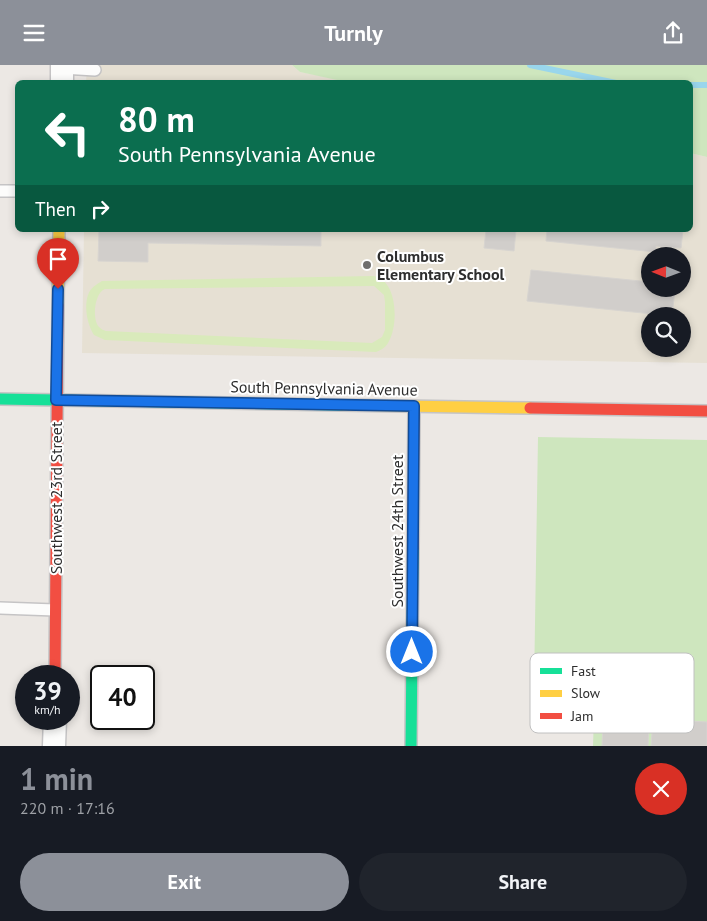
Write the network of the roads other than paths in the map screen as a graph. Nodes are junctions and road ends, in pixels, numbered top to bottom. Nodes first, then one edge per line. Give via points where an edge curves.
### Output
1 (95, 70) dead end
2 (62, 72) edge
3 (0, 191) edge
4 (15, 191) edge
5 (59, 232) edge
6 (0, 399) edge
7 (56, 400) junction
8 (414, 406) junction
9 (707, 411) edge
10 (0, 608) edge
11 (55, 610) junction
12 (55, 665) edge
13 (54, 730) edge
14 (54, 746) edge
15 (411, 746) edge

1 - 2 lane
3 - 4 lane
5 - 7 street, Southwest 23rd Street
6 - 7 street, South Pennsylvania Avenue
7 - 8 street, South Pennsylvania Avenue
7 - 11 street, Southwest 23rd Street
8 - 9 street, South Pennsylvania Avenue
8 - 15 street, Southwest 24th Street
10 - 11 lane
11 - 12 street, Southwest 23rd Street
13 - 14 street

